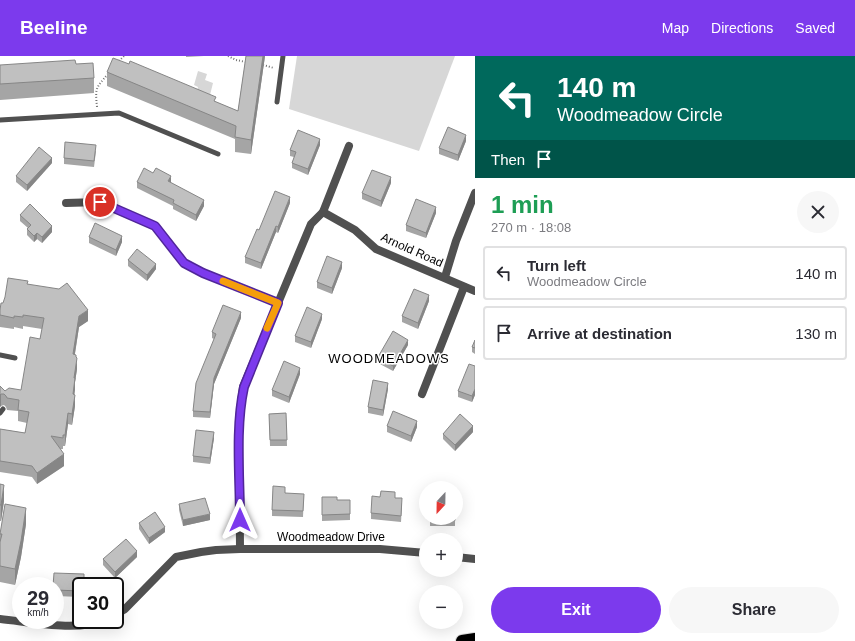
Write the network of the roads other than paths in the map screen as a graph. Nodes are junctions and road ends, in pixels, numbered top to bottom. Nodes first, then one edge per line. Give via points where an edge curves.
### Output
1 (283, 56) edge
2 (277, 102) dead end
3 (0, 120) edge
4 (349, 146) dead end
5 (218, 154) dead end
6 (475, 193) edge
7 (66, 203) dead end
8 (323, 212) junction
9 (445, 278) junction
10 (464, 287) junction
11 (475, 291) edge
12 (278, 303) junction
13 (0, 355) edge
14 (15, 358) dead end
15 (422, 394) dead end
16 (240, 549) junction
17 (419, 552) edge
18 (463, 557) edge
19 (475, 559) edge
20 (124, 610) edge
21 (0, 619) edge
22 (72, 627) edge
23 (475, 639) edge
24 (462, 641) edge

1 - 2 lane
3 - 5 lane via 119,113
4 - 8 street
6 - 9 street
7 - 12 street via 100,202 155,226 184,263
8 - 9 street, Arnold Road via 355,230 376,249
8 - 12 street via 311,224
9 - 10 street, Arnold Road
10 - 11 street, Arnold Road
10 - 15 street
12 - 16 street via 241,400
13 - 14 lane
16 - 17 street, Woodmeadow Drive via 380,549
16 - 20 street, Woodmeadow Drive via 176,557
18 - 19 street
21 - 22 street
23 - 24 highway

